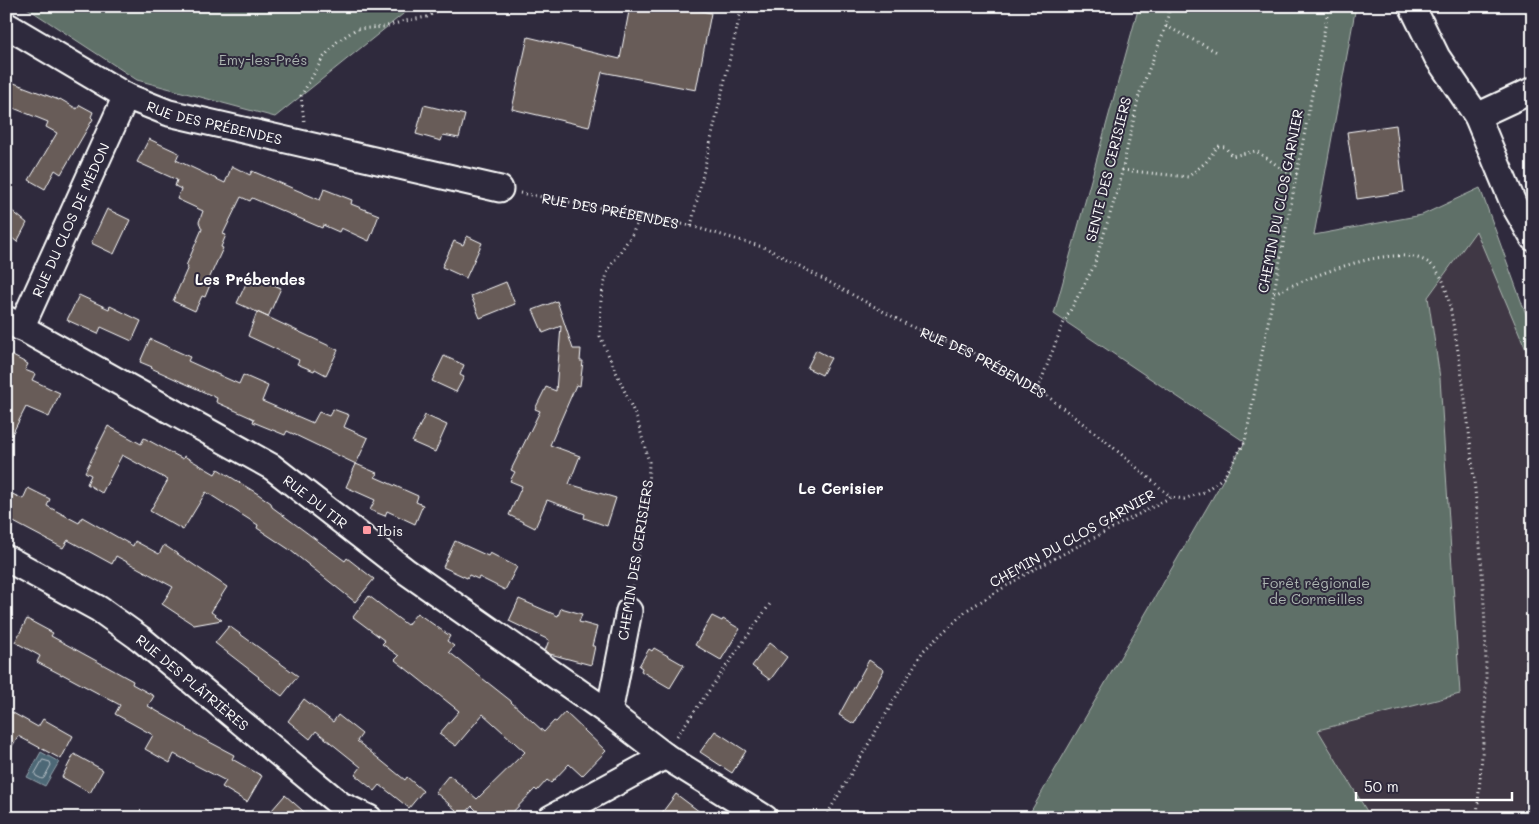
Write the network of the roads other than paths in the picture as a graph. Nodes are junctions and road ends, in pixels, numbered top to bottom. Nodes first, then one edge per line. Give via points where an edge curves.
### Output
1 (1412, 6) edge
2 (6, 25) edge
3 (1533, 90) edge
4 (126, 96) junction
5 (1477, 116) junction
6 (500, 189) road end
7 (1533, 238) edge
8 (14, 324) edge
9 (6, 558) edge
10 (629, 611) road end
11 (610, 713) junction
12 (665, 756) junction
13 (369, 818) edge
14 (551, 818) edge
15 (765, 818) edge

1 - 5 street via 1437,58
2 - 4 street, RUE DES PRÉBENDES
3 - 5 street
4 - 6 street, RUE DES PRÉBENDES via 169,114
4 - 8 street, RUE DU CLOS DE MÉDON
5 - 7 street via 1514,205
8 - 11 street, RUE DU TIR via 272,467 407,572
9 - 13 street, RUE DES PLÂTRIÈRES via 99,610 141,639 341,805
10 - 11 street, CHEMIN DES CERISIERS
11 - 12 street, RUE DU TIR
12 - 14 street
12 - 15 street

